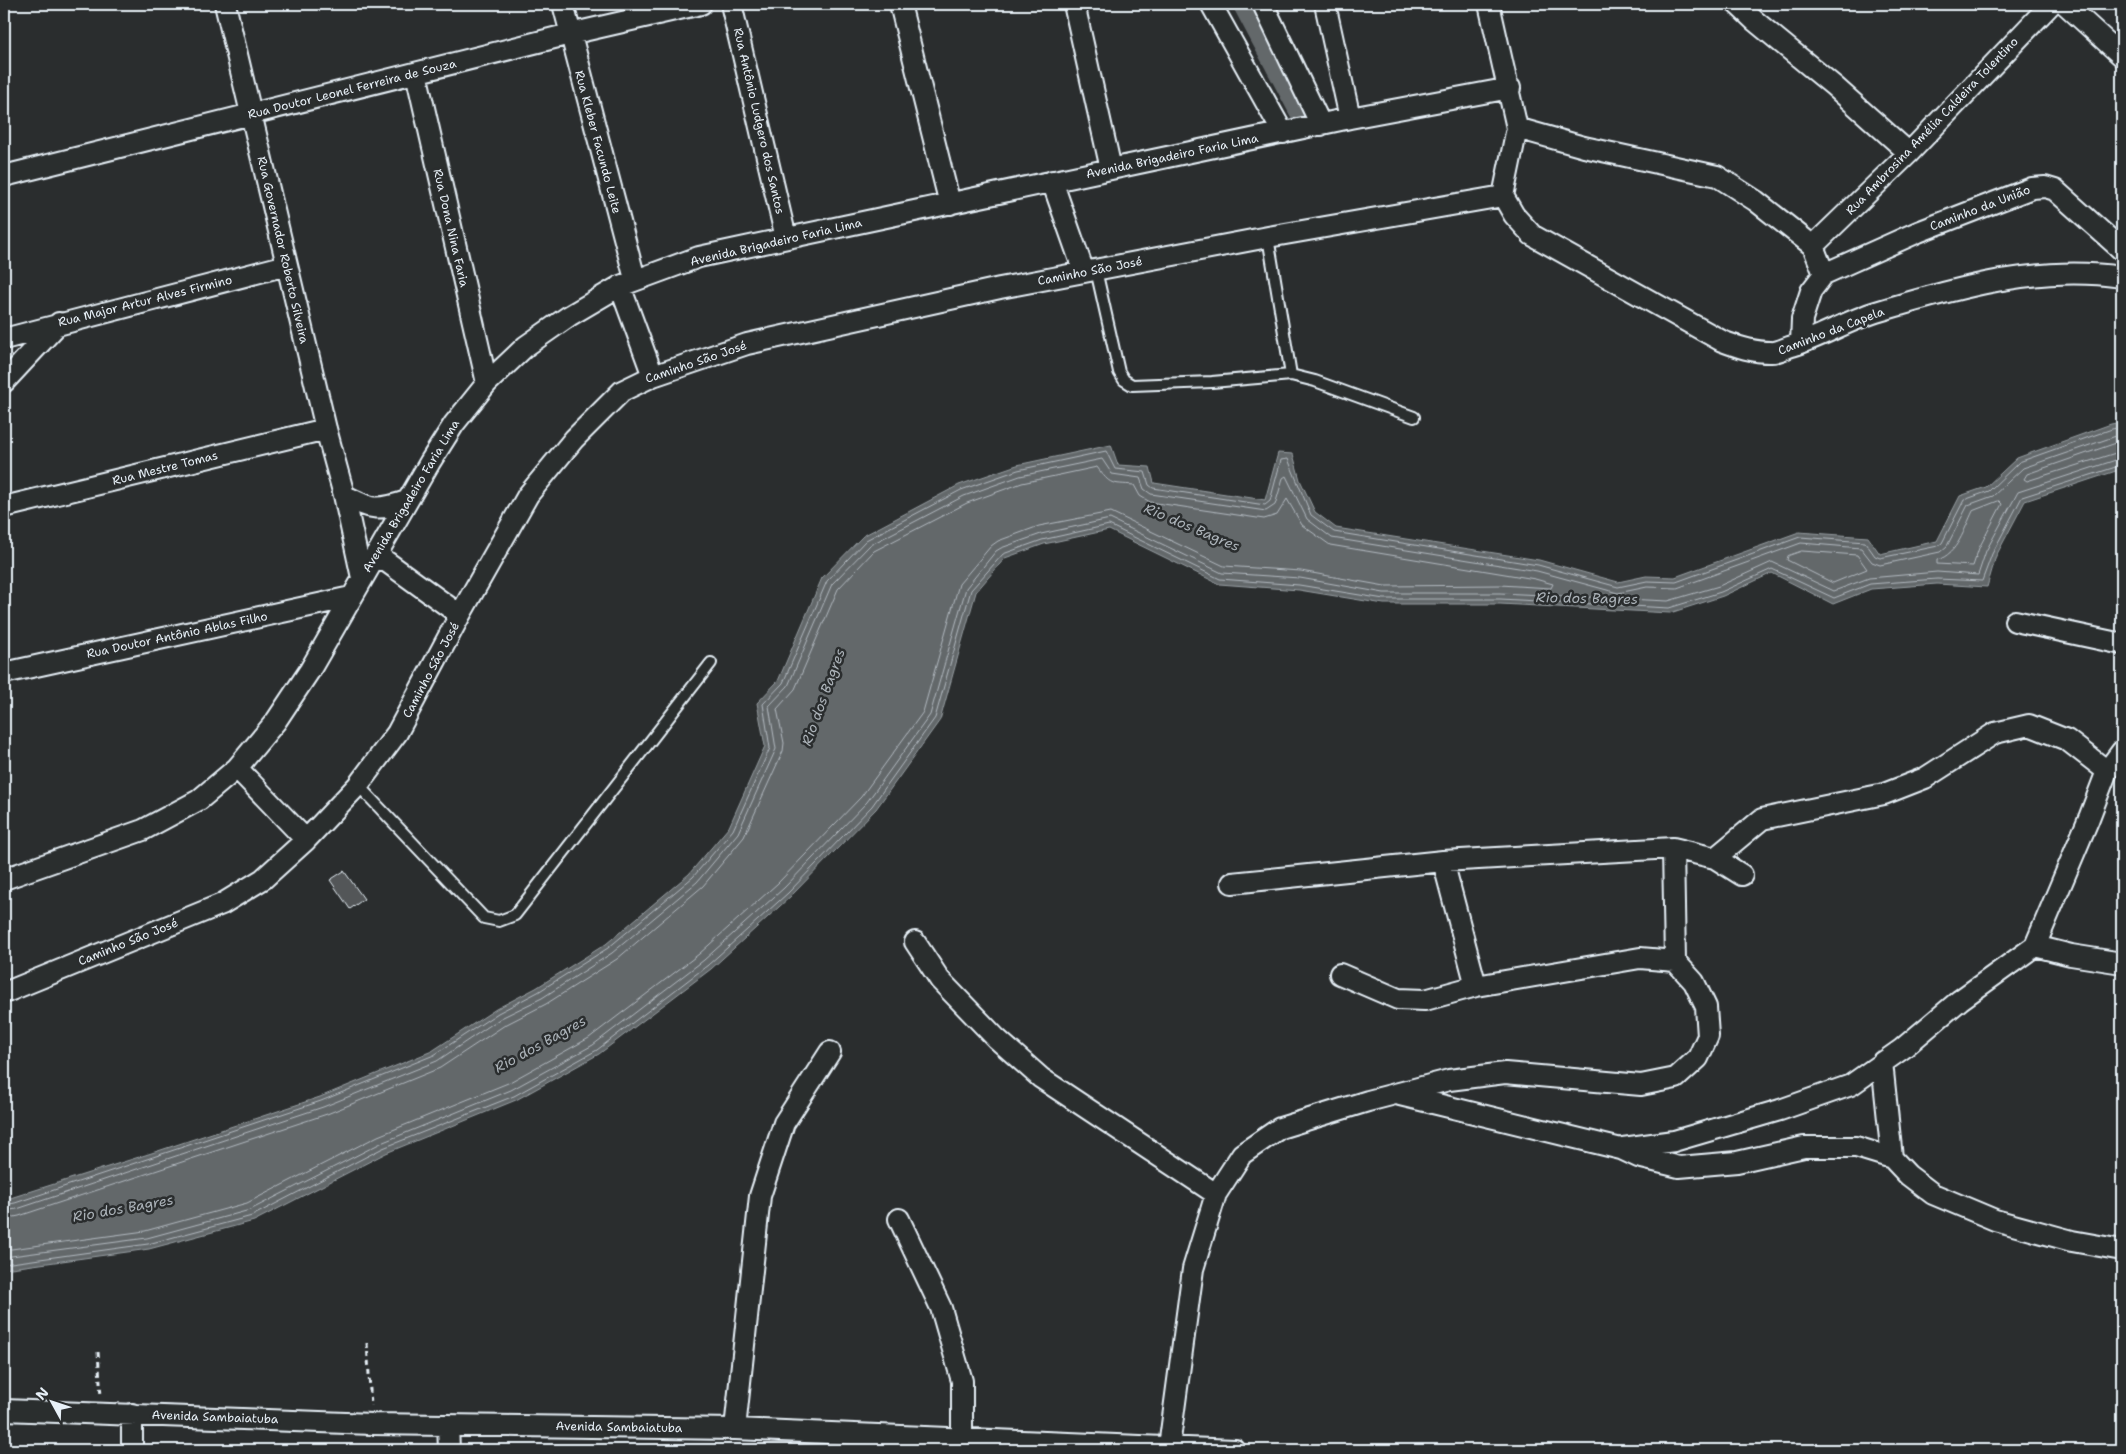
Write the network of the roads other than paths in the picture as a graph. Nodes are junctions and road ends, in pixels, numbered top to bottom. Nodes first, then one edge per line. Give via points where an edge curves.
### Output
1 (225, 4) edge
2 (563, 4) edge
3 (701, 4) edge
4 (731, 4) edge
5 (900, 4) edge
6 (1074, 4) edge
7 (1211, 4) edge
8 (1263, 4) edge
9 (1325, 4) edge
10 (1489, 4) edge
11 (1737, 4) edge
12 (2050, 4) edge
13 (2065, 4) edge
14 (570, 34) junction
15 (2122, 56) edge
16 (416, 73) junction
17 (1510, 88) junction
18 (251, 114) junction
19 (1350, 118) junction
20 (1320, 125) junction
21 (1517, 128) junction
22 (1283, 133) junction
23 (1909, 153) junction
24 (1110, 170) junction
25 (4, 176) edge
26 (1052, 181) junction
27 (1503, 196) junction
28 (950, 204) junction
29 (1268, 237) junction
30 (786, 238) junction
31 (1813, 246) junction
32 (2122, 250) edge
33 (287, 265) junction
34 (1090, 271) junction
35 (1824, 274) junction
36 (2122, 277) edge
37 (628, 283) junction
38 (59, 323) junction
39 (4, 339) edge
40 (1801, 343) junction
41 (1290, 375) junction
42 (653, 376) junction
43 (4, 382) edge
44 (486, 384) junction
45 (1414, 418) dead end
46 (326, 430) junction
47 (344, 495) junction
48 (407, 501) junction
49 (4, 507) edge
50 (376, 554) junction
51 (362, 578) junction
52 (351, 597) junction
53 (460, 616) junction
54 (2015, 621) dead end
55 (2122, 644) edge
56 (711, 663) dead end
57 (4, 673) edge
58 (2122, 751) edge
59 (237, 768) junction
60 (2107, 771) junction
61 (358, 785) junction
62 (306, 840) junction
63 (1674, 848) junction
64 (1715, 858) junction
65 (1443, 861) junction
66 (1742, 875) dead end
67 (4, 878) edge
68 (1232, 883) dead end
69 (915, 942) dead end
70 (2035, 946) junction
71 (1675, 961) junction
72 (2122, 963) edge
73 (1340, 974) dead end
74 (1476, 986) junction
75 (4, 993) edge
76 (830, 1052) dead end
77 (1882, 1062) junction
78 (1396, 1094) junction
79 (1621, 1149) junction
80 (1892, 1158) junction
81 (1216, 1194) junction
82 (899, 1219) dead end
83 (2122, 1250) edge
84 (4, 1410) edge
85 (132, 1414) junction
86 (448, 1425) junction
87 (735, 1429) junction
88 (962, 1439) junction
89 (816, 1441) edge
90 (1169, 1448) junction
91 (132, 1450) edge
92 (449, 1450) edge
93 (1235, 1450) edge

1 - 18 street, Rua Governador Roberto Silveira
2 - 14 street, Rua Kleber Facundo Leite
3 - 14 street, Rua Doutor Leonel Ferreira de Souza
4 - 30 street, Rua Antônio Ludgero dos Santos
5 - 28 street
6 - 24 street
7 - 22 street
8 - 20 street
9 - 19 street
10 - 17 street
11 - 23 street
12 - 23 street, Rua Ambrosina Amélia Caldeira Tolentino
13 - 15 street
14 - 16 street, Rua Doutor Leonel Ferreira de Souza
14 - 37 street, Rua Kleber Facundo Leite
16 - 18 street, Rua Doutor Leonel Ferreira de Souza
16 - 44 street, Rua Dona Nina Faria
17 - 19 street, Avenida Brigadeiro Faria Lima
17 - 21 street
18 - 25 street, Rua Doutor Leonel Ferreira de Souza
18 - 33 street, Rua Governador Roberto Silveira
19 - 20 street, Avenida Brigadeiro Faria Lima
20 - 22 street, Avenida Brigadeiro Faria Lima
21 - 27 street
21 - 31 street via 1717,176 1756,201
22 - 24 street, Avenida Brigadeiro Faria Lima
23 - 31 street, Rua Ambrosina Amélia Caldeira Tolentino
24 - 26 street, Avenida Brigadeiro Faria Lima
26 - 28 street, Avenida Brigadeiro Faria Lima
26 - 34 street
27 - 29 street, Caminho São José
27 - 40 street, Caminho da Capela via 1532,236 1722,342 1746,350 1772,353
28 - 30 street, Avenida Brigadeiro Faria Lima
29 - 34 street, Caminho São José
29 - 41 lane
30 - 37 street, Avenida Brigadeiro Faria Lima via 699,257
31 - 35 street
32 - 35 street, Caminho da União via 2054,190 2032,188 1918,232
33 - 38 street, Rua Major Artur Alves Firmino
33 - 46 street, Rua Governador Roberto Silveira
34 - 41 lane via 1119,372 1132,385
34 - 42 street, Caminho São José via 746,344
35 - 40 street via 1811,291 1802,319
36 - 40 street, Caminho da Capela via 2094,272 2044,273 1981,284 1874,313
37 - 42 street, Rua Kleber Facundo Leite
37 - 44 street, Avenida Brigadeiro Faria Lima via 569,316 526,346
38 - 39 street, Rua Major Artur Alves Firmino
38 - 43 street
41 - 45 lane via 1315,381
42 - 53 street, Caminho São José via 622,391 574,439 528,495
44 - 48 street, Avenida Brigadeiro Faria Lima via 454,424
46 - 47 street, Rua Governador Roberto Silveira
46 - 49 street, Rua Mestre Tomas
47 - 48 street via 365,506 385,508
47 - 51 street, Rua Governador Roberto Silveira
48 - 50 street, Avenida Brigadeiro Faria Lima
50 - 51 street, Avenida Brigadeiro Faria Lima
50 - 53 street
51 - 52 street, Avenida Brigadeiro Faria Lima
52 - 57 street, Rua Doutor Antônio Ablas Filho
52 - 59 street, Avenida Brigadeiro Faria Lima via 310,670 276,721
53 - 61 street, Caminho São José via 398,733
54 - 55 street
56 - 61 lane via 515,915 499,921 484,918
58 - 60 street
59 - 62 street
59 - 67 street, Avenida Brigadeiro Faria Lima via 199,800 143,830
60 - 64 street via 2066,740 2029,726 2012,729 1994,733 1925,778 1884,794 1762,819
60 - 70 street
61 - 62 street, Caminho São José
62 - 75 street, Caminho São José via 263,879 222,904
63 - 64 street
63 - 65 street
63 - 71 street
64 - 66 street
65 - 68 street
65 - 74 street
69 - 81 street via 940,980 996,1038 1041,1078
70 - 72 street
70 - 77 street
71 - 74 street via 1640,958
71 - 78 street via 1694,982 1706,1007 1708,1036 1698,1058 1676,1078 1641,1085 1505,1073 1450,1080
73 - 74 street via 1398,999 1425,1000
76 - 87 street via 784,1123 760,1196
77 - 79 street via 1851,1085 1780,1110 1674,1141
77 - 80 street
78 - 79 street
78 - 81 street via 1280,1128 1242,1154
79 - 80 street via 1679,1167 1737,1162 1804,1147 1856,1148
80 - 83 street via 1933,1194 1995,1220 2072,1241
81 - 90 street via 1193,1269
82 - 88 street via 941,1308 962,1381
84 - 85 street, Avenida Sambaiatuba
85 - 86 street, Avenida Sambaiatuba
85 - 91 street
86 - 87 street, Avenida Sambaiatuba
86 - 92 street
87 - 89 street, Avenida Sambaiatuba
88 - 89 street, Avenida Sambaiatuba
88 - 90 street, Avenida Sambaiatuba
90 - 93 street, Avenida Sambaiatuba

